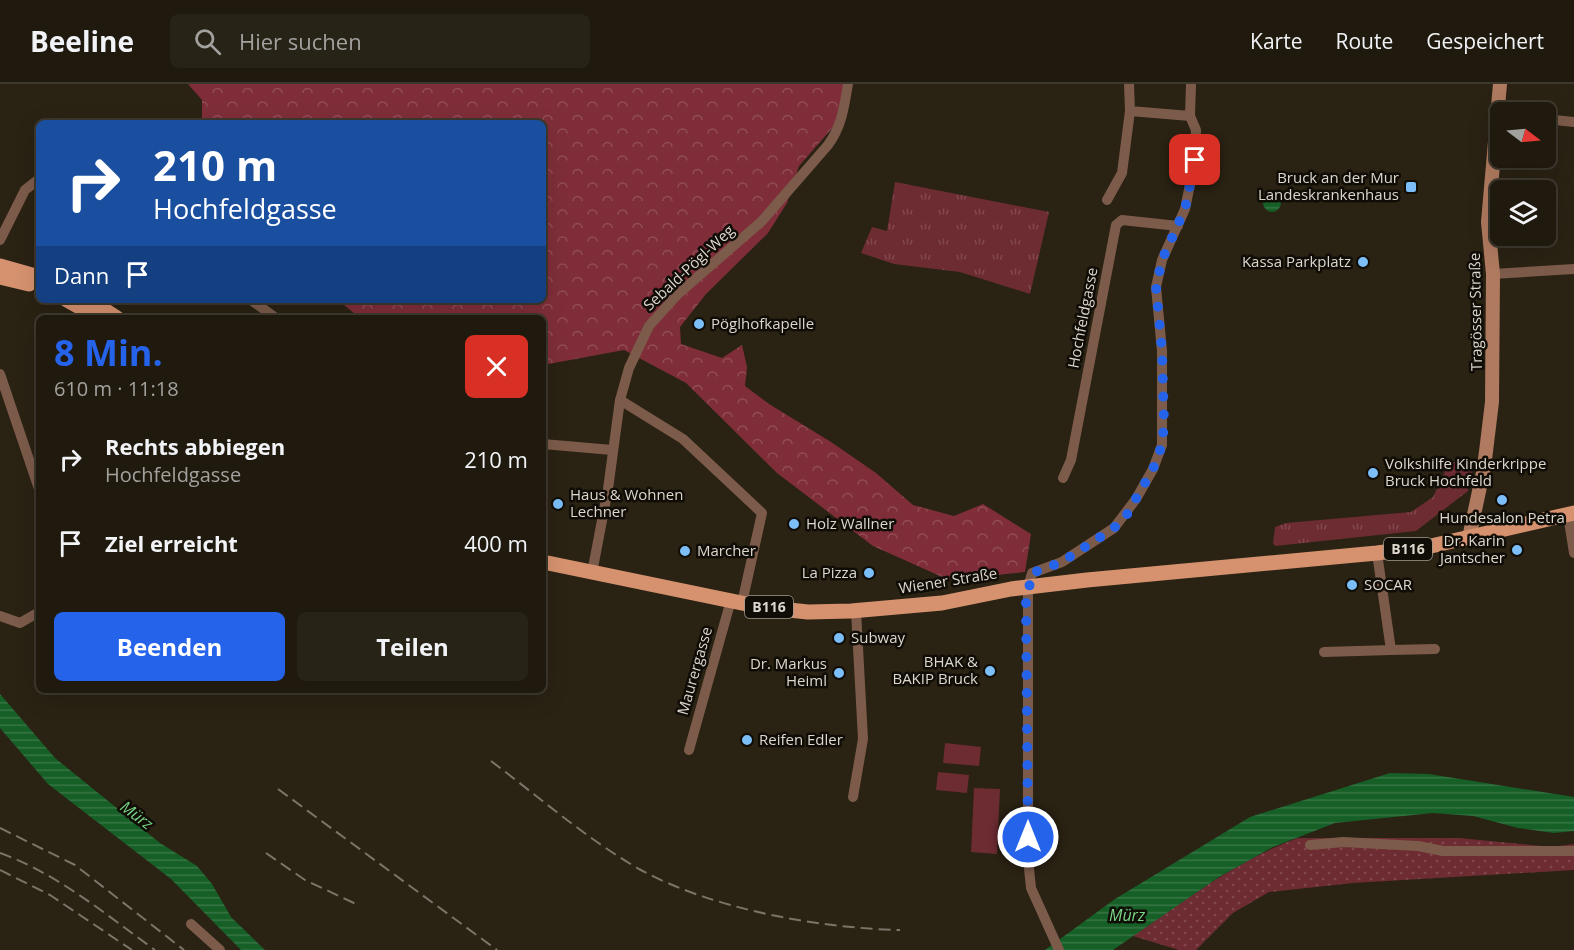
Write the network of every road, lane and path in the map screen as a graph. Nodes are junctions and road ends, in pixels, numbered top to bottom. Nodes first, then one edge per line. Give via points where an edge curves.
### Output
1 (848, 84) edge
2 (1129, 84) edge
3 (1191, 84) edge
4 (1500, 84) edge
5 (1499, 102) edge
6 (1130, 111) junction
7 (1190, 117) junction
8 (1556, 120) edge
9 (1574, 122) edge
10 (1493, 168) edge
11 (36, 182) edge
12 (1107, 200) dead end
13 (1178, 226) junction
14 (0, 240) edge
15 (0, 266) edge
16 (1574, 269) edge
17 (1493, 274) junction
18 (0, 277) edge
19 (36, 277) edge
20 (36, 287) edge
21 (72, 303) edge
22 (94, 303) edge
23 (255, 303) edge
24 (94, 315) edge
25 (112, 315) edge
26 (272, 315) edge
27 (0, 374) edge
28 (620, 400) junction
29 (546, 445) edge
30 (612, 450) junction
31 (1063, 478) dead end
32 (36, 480) edge
33 (1571, 514) edge
34 (1469, 538) junction
35 (1377, 553) junction
36 (1574, 553) edge
37 (546, 563) edge
38 (592, 573) junction
39 (1028, 587) junction
40 (737, 602) junction
41 (856, 610) junction
42 (36, 614) edge
43 (0, 616) edge
44 (1435, 649) dead end
45 (1391, 650) junction
46 (1324, 652) dead end
47 (688, 750) dead end
48 (853, 797) dead end
49 (1310, 845) dead end
50 (1574, 851) edge
51 (191, 924) dead end
52 (220, 950) edge
53 (1059, 950) edge

1 - 28 street, Sebald-Pögl-Weg via 837,133 762,221 678,294 649,326 629,368
2 - 6 street
3 - 7 street
4 - 5 main road, Tragösser Straße
6 - 7 street
6 - 12 street via 1122,173
7 - 13 street via 1196,130 1195,160
8 - 9 street
10 - 17 main road, Tragösser Straße via 1488,222
11 - 14 street via 26,190
13 - 31 street, Hochfeldgasse via 1128,220 1116,225 1071,460
13 - 39 street via 1162,260 1156,287 1164,423 1162,445 1153,469 1126,516 1114,528 1062,562 1032,573
15 - 19 main road
16 - 17 street
17 - 34 main road, Tragösser Straße via 1495,347 1491,418
18 - 20 main road
21 - 24 main road
22 - 25 main road
23 - 26 street
27 - 32 street
28 - 30 street, Sebald-Pögl-Weg
28 - 40 street, Maurergasse via 683,439 762,513
29 - 30 street
30 - 38 street, Sebald-Pögl-Weg
33 - 34 main road, Wiener Straße / B116
33 - 36 street
34 - 35 main road, Wiener Straße / B116
35 - 39 main road, Wiener Straße / B116
35 - 45 street
37 - 38 main road, Wiener Straße / B116
38 - 40 main road, Wiener Straße / B116
39 - 41 main road, Wiener Straße / B116 via 942,603
39 - 53 street via 1030,888
40 - 41 main road, Wiener Straße / B116 via 808,612
40 - 47 street, Maurergasse
41 - 48 street via 863,739
42 - 43 street via 20,623
44 - 45 street
45 - 46 street
49 - 50 street
51 - 52 street

